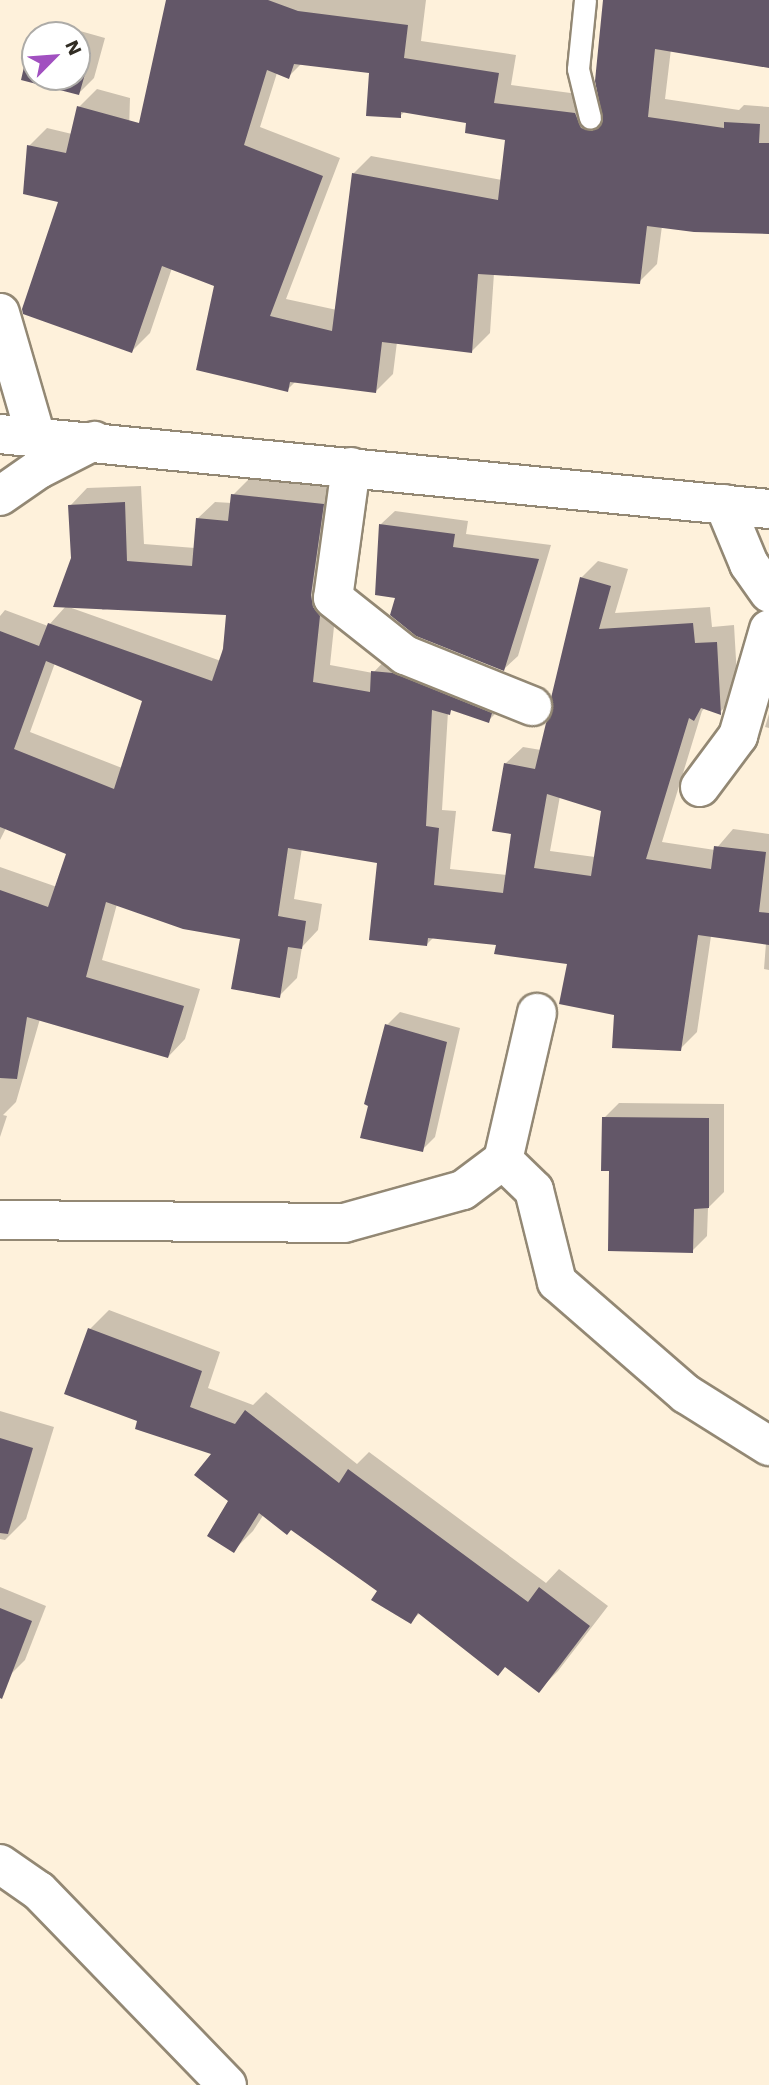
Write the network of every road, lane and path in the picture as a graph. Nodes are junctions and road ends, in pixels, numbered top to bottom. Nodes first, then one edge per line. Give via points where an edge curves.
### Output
1 (585, 0) edge
2 (590, 118) dead end
3 (0, 313) edge
4 (18, 435) edge
5 (94, 441) junction
6 (351, 467) junction
7 (0, 496) edge
8 (724, 504) junction
9 (769, 509) edge
10 (769, 593) edge
11 (769, 629) edge
12 (532, 706) dead end
13 (700, 787) dead end
14 (537, 1013) dead end
15 (503, 1160) junction
16 (0, 1220) edge
17 (769, 1446) edge
18 (0, 1864) edge
19 (227, 2085) edge

1 - 2 lane via 578,69
3 - 4 street
4 - 5 street
5 - 6 street
5 - 7 street
6 - 8 street
6 - 12 street via 333,598 405,655
8 - 9 street
8 - 10 street via 749,564
11 - 13 street via 738,736
14 - 15 street
15 - 16 street via 463,1189 344,1223
15 - 17 street via 534,1191 557,1282 686,1394
18 - 19 street via 39,1891

